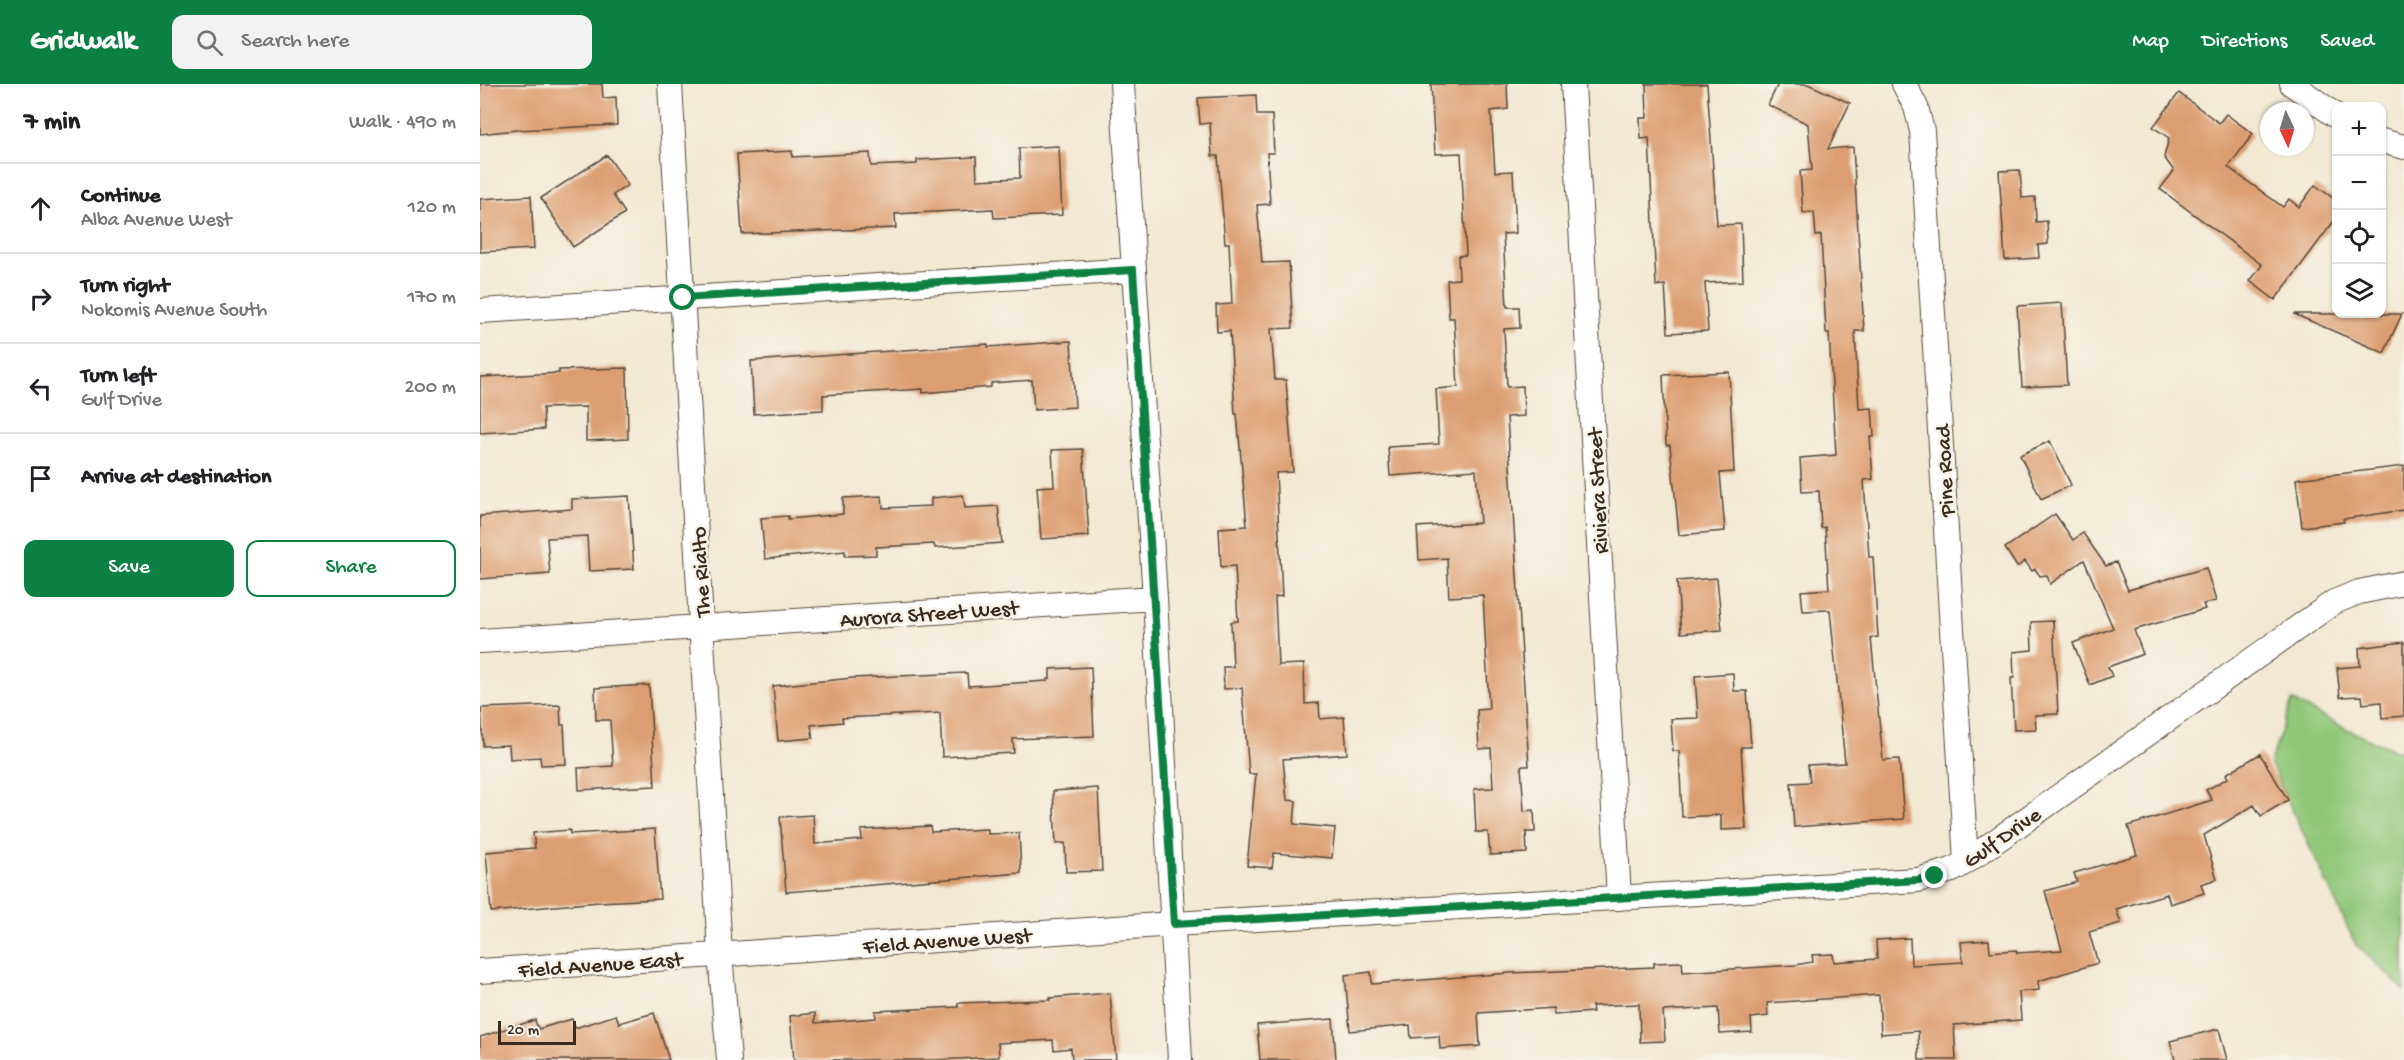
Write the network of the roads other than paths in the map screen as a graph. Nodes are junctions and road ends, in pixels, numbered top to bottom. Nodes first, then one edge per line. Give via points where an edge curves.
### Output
1 (670, 84) edge
2 (1122, 84) edge
3 (1573, 84) edge
4 (1904, 84) edge
5 (2292, 84) edge
6 (2332, 112) edge
7 (2386, 142) edge
8 (2404, 147) edge
9 (1133, 270) junction
10 (683, 298) junction
11 (480, 311) edge
12 (2404, 583) edge
13 (1155, 598) junction
14 (702, 627) junction
15 (480, 641) edge
16 (1966, 862) junction
17 (1619, 898) junction
18 (1174, 924) junction
19 (720, 954) junction
20 (480, 971) edge
21 (729, 1060) edge
22 (1180, 1060) edge

1 - 10 street, The Rialto
2 - 9 street
3 - 17 street, Riviera Street
4 - 16 street, Pine Road via 1922,130
5 - 6 street
7 - 8 street
9 - 10 street
9 - 13 street
10 - 11 street
10 - 14 street, The Rialto
12 - 16 street, Gulf Drive via 2334,602
13 - 14 street, Aurora Street West
13 - 18 street
14 - 15 street, Aurora Street West
14 - 19 street, The Rialto
16 - 17 street, Gulf Drive via 1918,880
17 - 18 street, Gulf Drive
18 - 19 street, Field Avenue West
18 - 22 street
19 - 20 street, Field Avenue East
19 - 21 street, The Rialto

